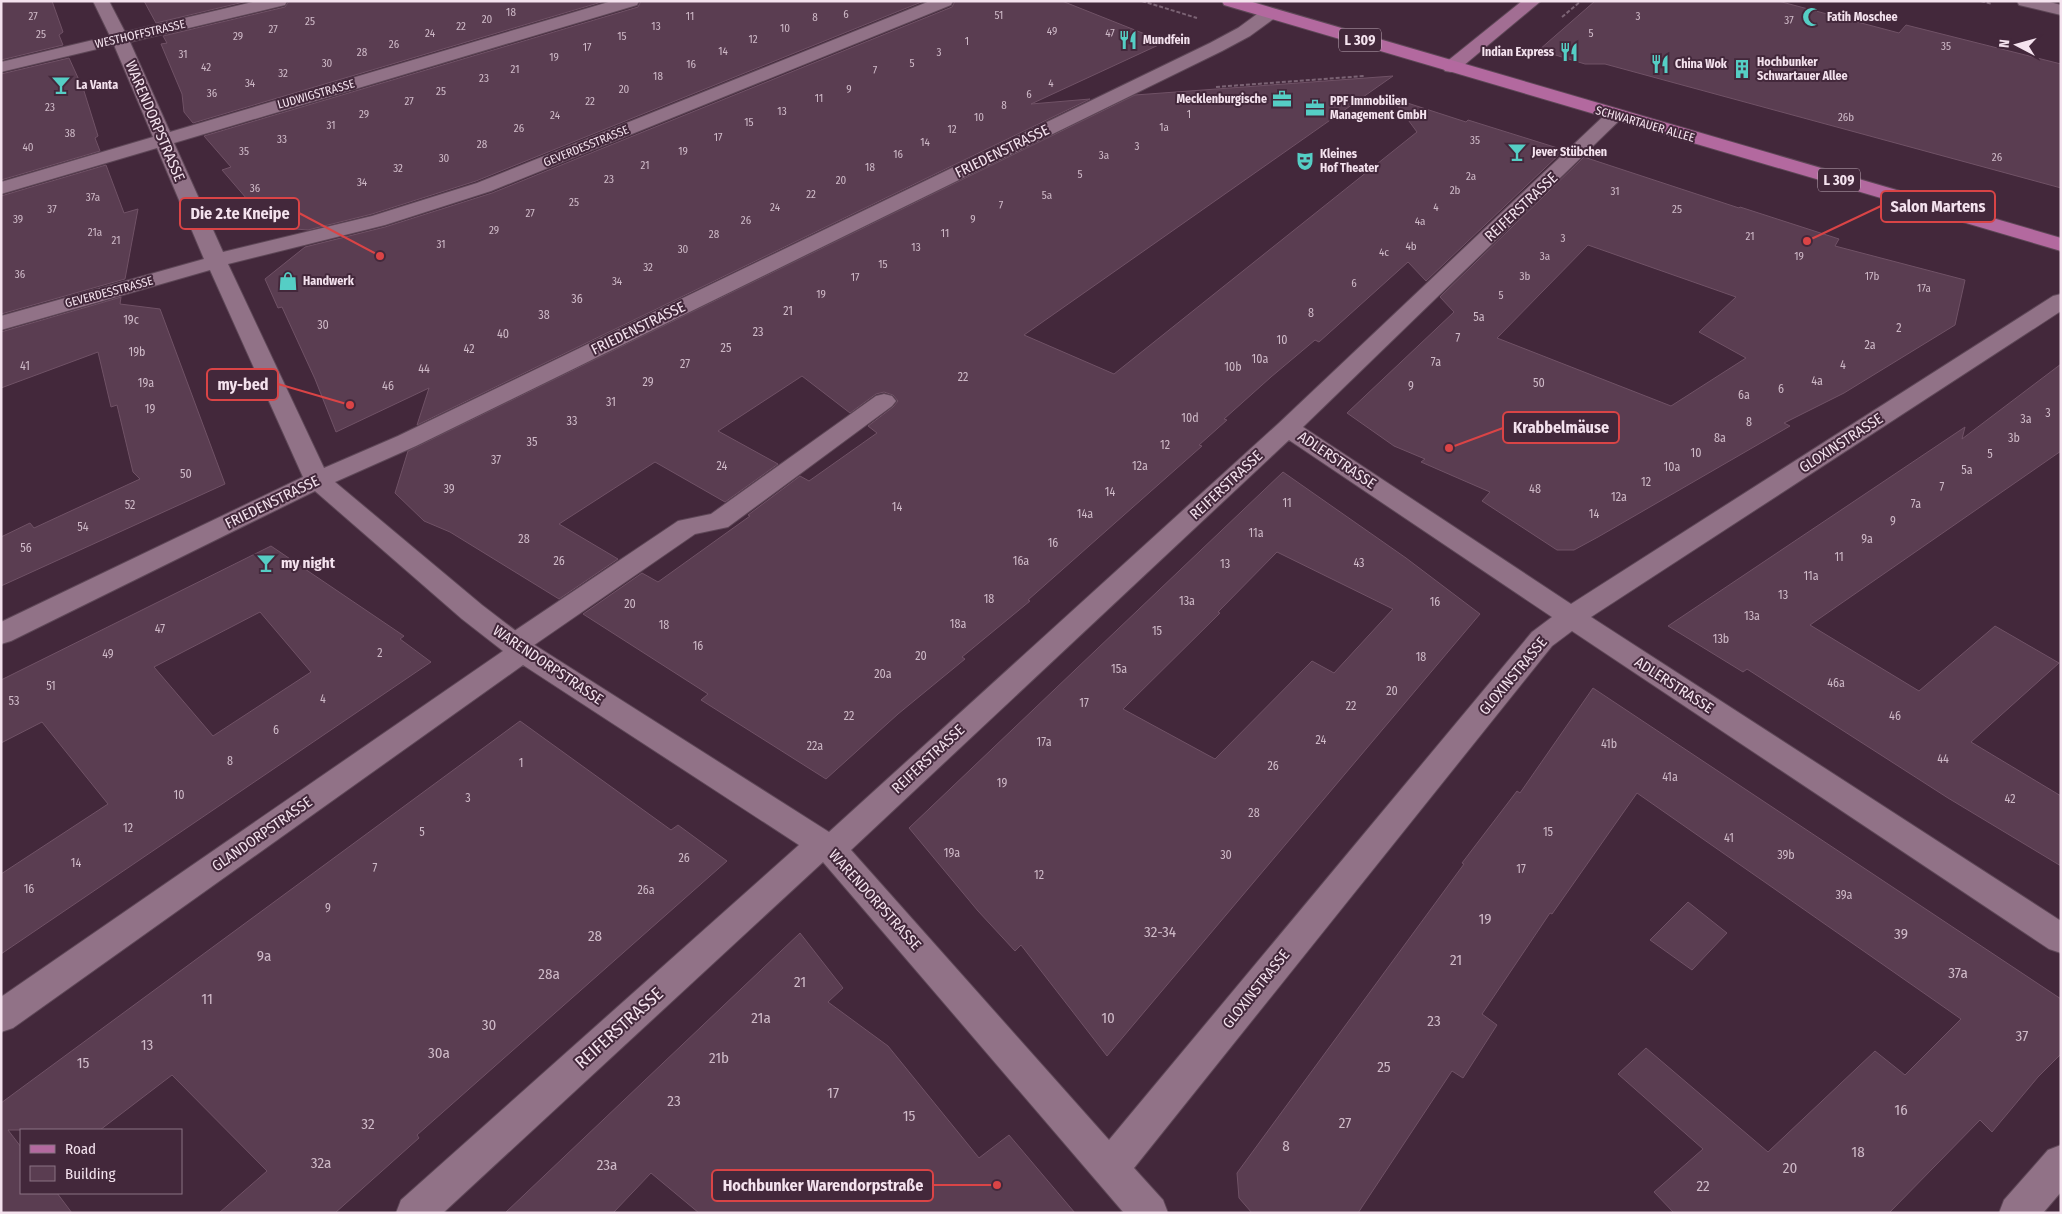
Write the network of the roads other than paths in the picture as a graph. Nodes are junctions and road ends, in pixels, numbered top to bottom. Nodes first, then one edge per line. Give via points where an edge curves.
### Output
1 (101, 1) edge
2 (279, 1) edge
3 (632, 1) edge
4 (945, 1) edge
5 (1230, 1) edge
6 (1533, 1) edge
7 (2025, 1) edge
8 (2061, 10) edge
9 (1270, 13) junction
10 (120, 39) junction
11 (1451, 66) junction
12 (1, 67) edge
13 (1616, 116) junction
14 (162, 140) junction
15 (1, 188) edge
16 (2061, 245) edge
17 (216, 261) junction
18 (2061, 301) edge
19 (1, 323) edge
20 (884, 401) dead end
21 (1288, 428) junction
22 (317, 480) junction
23 (1571, 617) junction
24 (1, 634) edge
25 (519, 648) junction
26 (826, 846) junction
27 (2061, 939) edge
28 (1, 1017) edge
29 (2061, 1163) edge
30 (1110, 1168) junction
31 (415, 1213) edge
32 (1149, 1213) edge
33 (2018, 1213) edge

1 - 10 street, WARENDORPSTRASSE
2 - 10 street, WESTHOFFSTRASSE
3 - 14 street, LUDWIGSTRASSE
4 - 17 street, GEVERDESSTRASSE via 484,187 378,221
5 - 9 main road, SCHWARTAUER ALLEE / L 309
6 - 11 main road
7 - 8 street
9 - 11 main road, SCHWARTAUER ALLEE / L 309
9 - 22 street, FRIEDENSTRASSE via 1216,47 407,441
10 - 12 street, WESTHOFFSTRASSE
10 - 14 street, WARENDORPSTRASSE
11 - 13 main road, SCHWARTAUER ALLEE / L 309
13 - 16 main road, SCHWARTAUER ALLEE / L 309
13 - 21 street, REIFERSTRASSE
14 - 15 street, LUDWIGSTRASSE
14 - 17 street, WARENDORPSTRASSE
17 - 19 street, GEVERDESSTRASSE
17 - 22 street, WARENDORPSTRASSE
18 - 23 street, GLOXINSTRASSE
20 - 25 street, GLANDORPSTRASSE via 719,521 688,528
21 - 23 street, ADLERSTRASSE
21 - 26 street, REIFERSTRASSE
22 - 24 street, FRIEDENSTRASSE
22 - 25 street, WARENDORPSTRASSE
23 - 27 street, ADLERSTRASSE
23 - 30 street, GLOXINSTRASSE via 1542,639
25 - 26 street, WARENDORPSTRASSE
25 - 28 street, GLANDORPSTRASSE
26 - 30 street, WARENDORPSTRASSE
26 - 31 street, REIFERSTRASSE
29 - 33 street
30 - 32 street, WARENDORPSTRASSE

